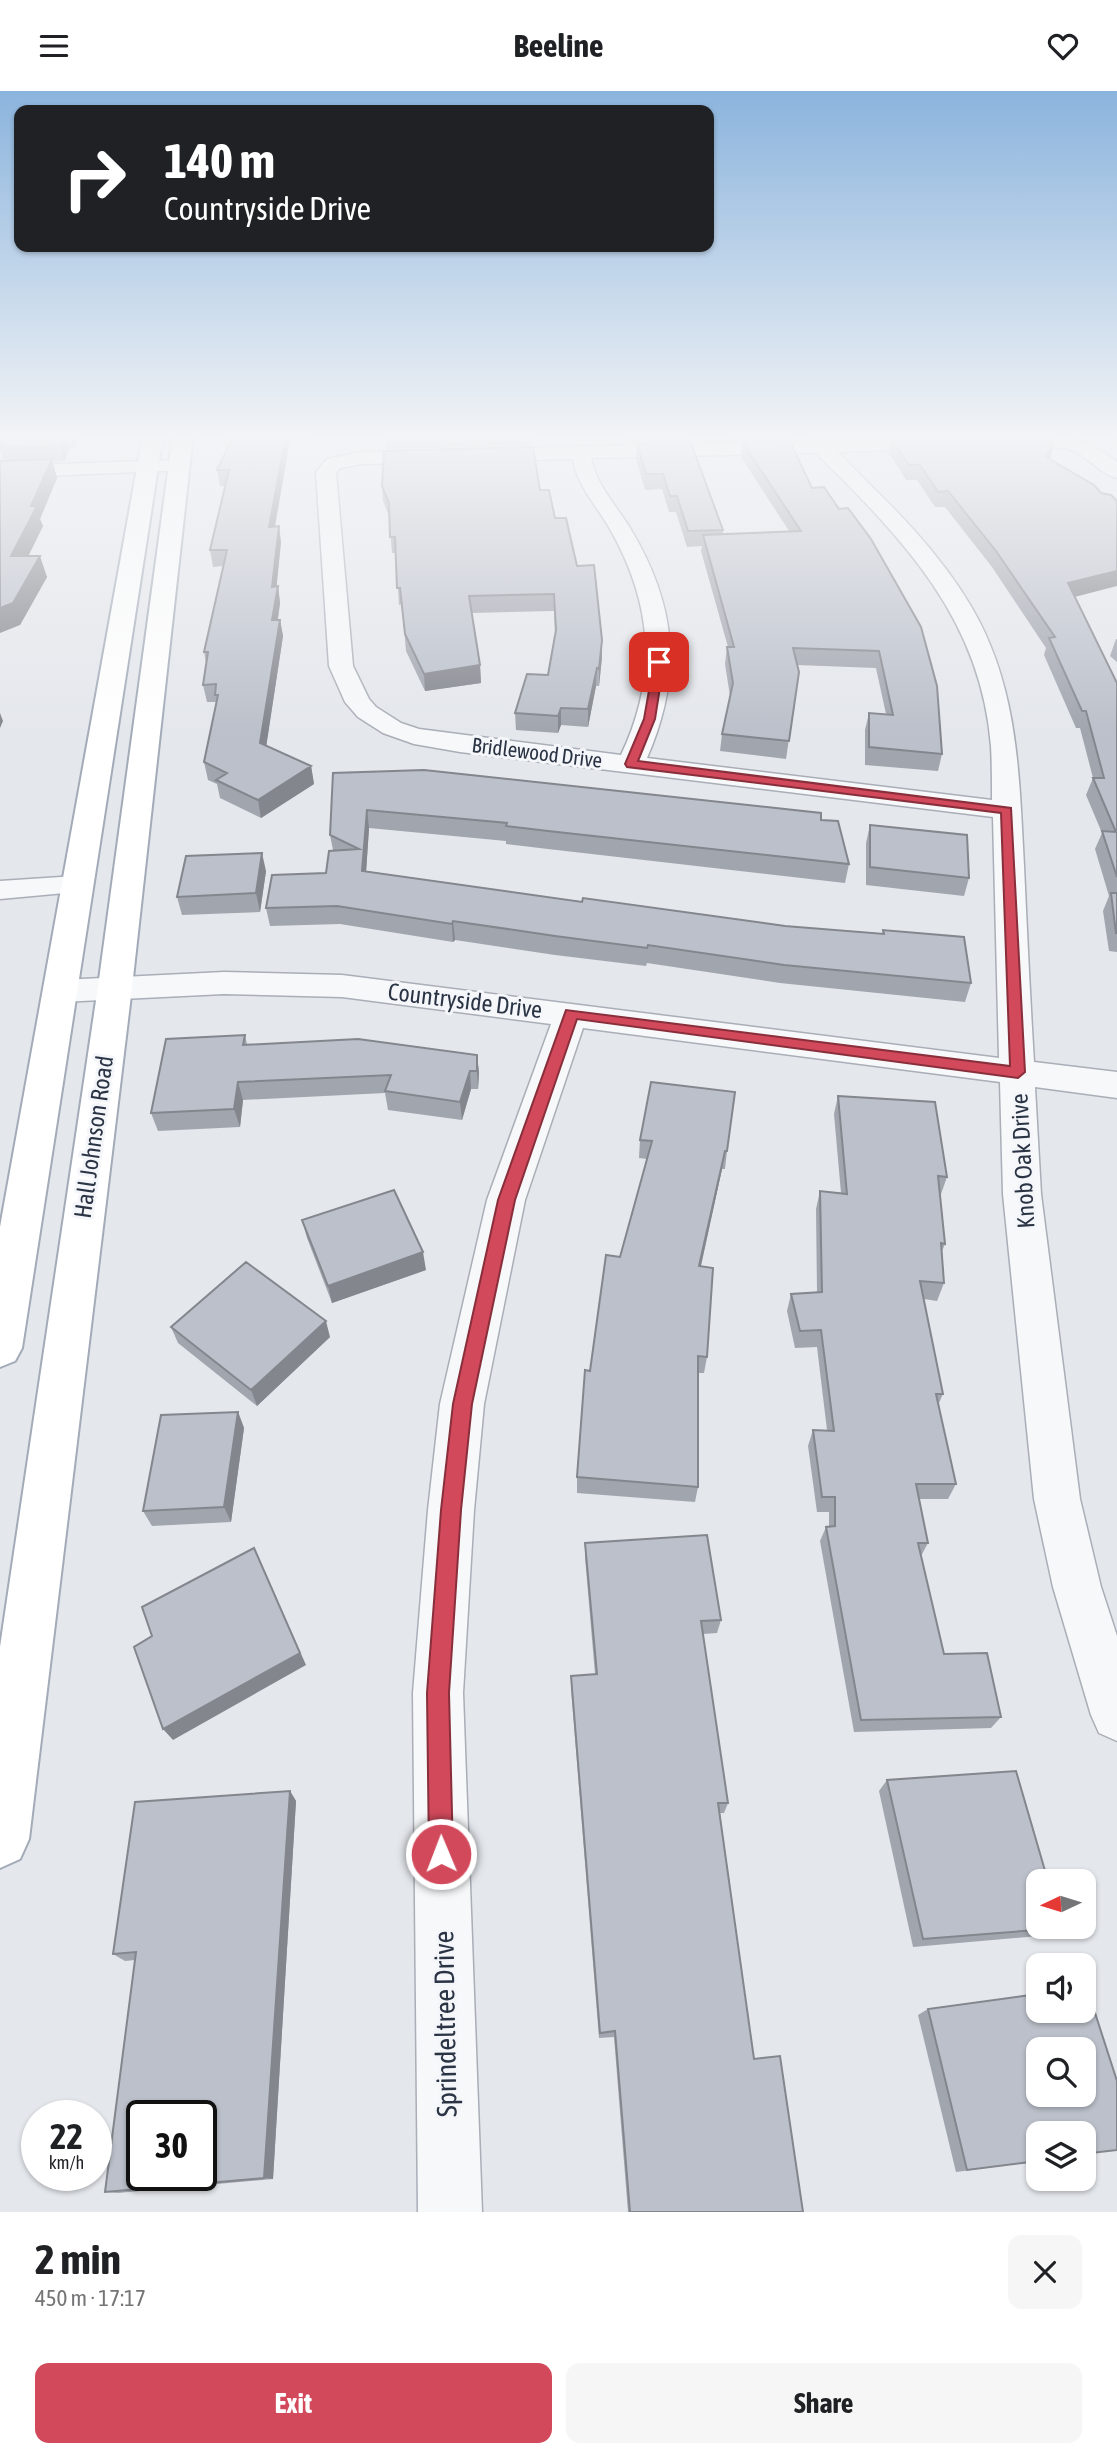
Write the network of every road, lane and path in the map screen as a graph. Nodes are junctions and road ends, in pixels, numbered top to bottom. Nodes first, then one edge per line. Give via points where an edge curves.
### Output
1 (152, 534) edge
2 (161, 534) edge
3 (331, 534) edge
4 (623, 534) edge
5 (908, 534) edge
6 (631, 764) junction
7 (1007, 810) junction
8 (76, 885) junction
9 (0, 890) edge
10 (115, 986) junction
11 (61, 991) junction
12 (571, 1014) junction
13 (1018, 1072) junction
14 (1117, 1085) edge
15 (0, 1348) edge
16 (1117, 1715) edge
17 (0, 1839) edge
18 (450, 2212) edge

1 - 8 main road, Hall Johnson Road
2 - 10 main road, Hall Johnson Road
3 - 6 street, Bridlewood Drive via 341,666 367,712 414,736
4 - 6 street via 649,592 659,647 650,719
5 - 7 street, Knob Oak Drive via 932,562 977,641 990,676 1004,744
6 - 7 street, Bridlewood Drive
7 - 13 street, Knob Oak Drive
8 - 9 street
8 - 11 main road, Hall Johnson Road
10 - 11 street, Countryside Drive
10 - 12 street, Countryside Drive via 342,986
10 - 17 main road, Hall Johnson Road
11 - 15 main road, Hall Johnson Road
12 - 13 street, Countryside Drive
12 - 18 street, Sprindeltree Drive via 506,1200 462,1404 451,1510 438,1693
13 - 14 street, Countryside Drive
13 - 16 street, Knob Oak Drive via 1022,1194 1057,1499 1077,1587

